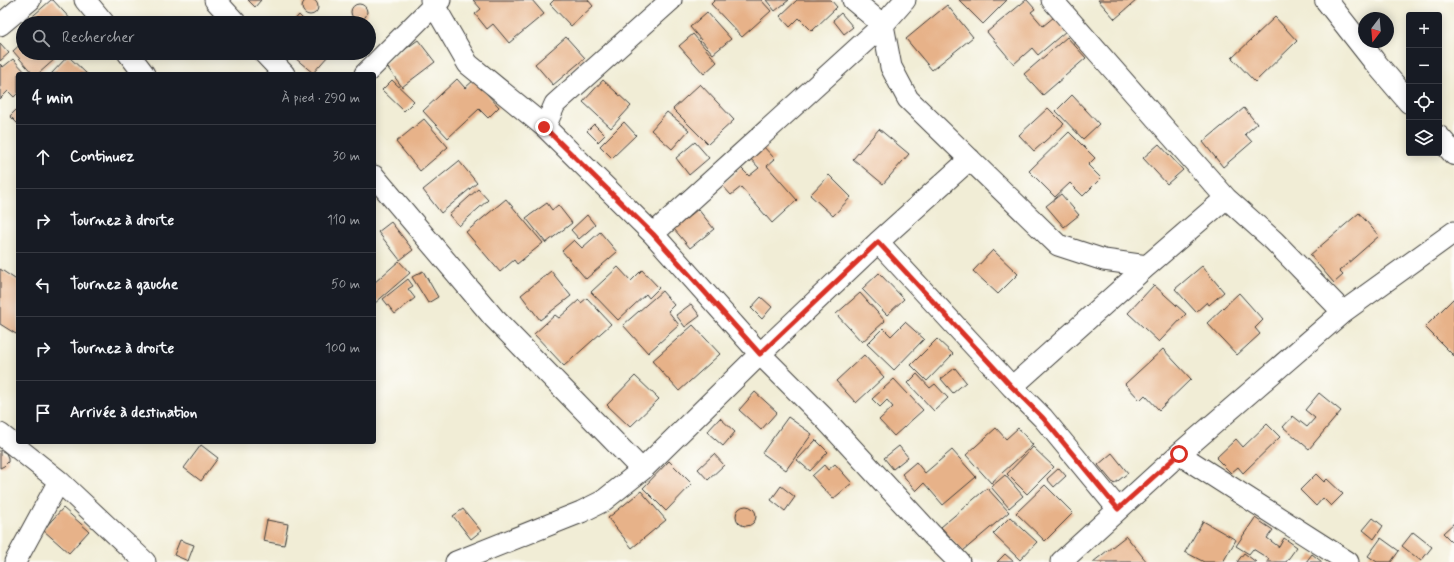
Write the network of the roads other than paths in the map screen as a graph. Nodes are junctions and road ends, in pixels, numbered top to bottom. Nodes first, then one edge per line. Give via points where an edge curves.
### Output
1 (30, 0) edge
2 (85, 0) edge
3 (215, 0) edge
4 (671, 0) edge
5 (853, 0) edge
6 (905, 0) edge
7 (1052, 0) edge
8 (1326, 0) edge
9 (435, 2) edge
10 (98, 16) edge
11 (230, 16) edge
12 (0, 25) edge
13 (883, 25) junction
14 (133, 60) edge
15 (271, 60) edge
16 (142, 72) edge
17 (282, 72) edge
18 (367, 72) edge
19 (1406, 98) edge
20 (544, 127) junction
21 (1442, 140) edge
22 (1454, 154) edge
23 (970, 159) junction
24 (376, 178) edge
25 (1226, 198) junction
26 (1454, 232) edge
27 (653, 234) junction
28 (878, 242) junction
29 (1147, 266) junction
30 (1343, 312) junction
31 (760, 354) junction
32 (1012, 387) junction
33 (0, 434) edge
34 (1179, 454) junction
35 (642, 470) junction
36 (58, 481) junction
37 (1118, 509) junction
38 (15, 562) edge
39 (145, 562) edge
40 (456, 562) edge
41 (959, 562) edge
42 (1061, 562) edge
43 (1348, 562) edge

1 - 12 street
2 - 10 street
3 - 11 street
4 - 20 street via 555,104
5 - 13 street
6 - 13 street
7 - 25 street
8 - 19 main road
9 - 18 street
9 - 20 street via 468,64
13 - 23 street via 891,67 908,99
13 - 27 street
14 - 16 street
15 - 17 street
20 - 27 street
21 - 22 main road
23 - 28 street
23 - 29 street via 1058,245 1104,260
24 - 35 street via 494,318
25 - 29 street
25 - 30 street via 1274,241
26 - 30 street
27 - 31 street
28 - 31 street
28 - 32 street
29 - 32 street
30 - 34 street
31 - 35 street
31 - 41 street
32 - 37 street via 1043,418
33 - 36 street
34 - 37 street
34 - 43 street
35 - 40 street via 603,501 581,512
36 - 38 street
36 - 39 street
37 - 42 street

